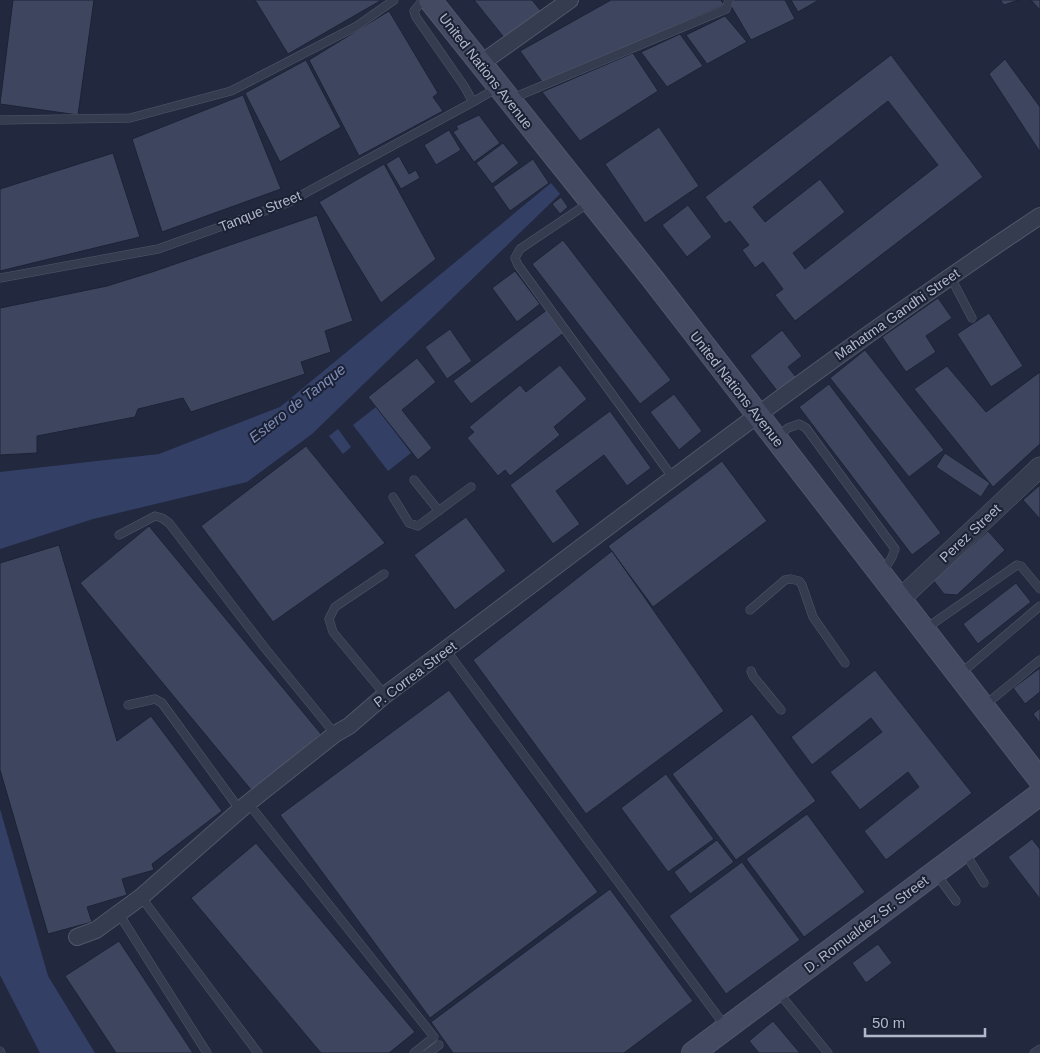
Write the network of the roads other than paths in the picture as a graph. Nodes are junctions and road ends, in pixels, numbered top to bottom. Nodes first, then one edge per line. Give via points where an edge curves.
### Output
1 (394, 0) edge
2 (423, 0) edge
3 (430, 0) edge
4 (570, 0) edge
5 (729, 0) edge
6 (480, 64) junction
7 (504, 93) junction
8 (473, 102) junction
9 (0, 120) edge
10 (578, 186) junction
11 (1040, 216) edge
12 (950, 276) junction
13 (0, 278) edge
14 (972, 318) dead end
15 (757, 414) junction
16 (775, 438) junction
17 (1040, 467) edge
18 (673, 478) junction
19 (414, 480) dead end
20 (471, 487) dead end
21 (393, 497) dead end
22 (439, 510) junction
23 (119, 535) dead end
24 (384, 574) dead end
25 (881, 576) junction
26 (1040, 589) edge
27 (900, 600) junction
28 (1040, 606) edge
29 (750, 610) dead end
30 (923, 630) junction
31 (446, 650) junction
32 (1040, 660) edge
33 (845, 663) dead end
34 (751, 671) dead end
35 (959, 675) junction
36 (385, 695) junction
37 (128, 705) dead end
38 (983, 707) junction
39 (781, 710) dead end
40 (335, 734) junction
41 (1034, 769) edge
42 (1040, 794) edge
43 (244, 807) junction
44 (964, 851) junction
45 (935, 873) junction
46 (984, 883) dead end
47 (141, 897) junction
48 (956, 901) dead end
49 (119, 914) junction
50 (77, 937) dead end
51 (777, 990) junction
52 (726, 1028) junction
53 (439, 1045) dead end
54 (1040, 1049) edge
55 (207, 1053) edge
56 (258, 1053) edge
57 (414, 1053) edge
58 (428, 1053) edge
59 (693, 1053) edge
60 (828, 1053) edge
61 (1034, 1053) edge

1 - 9 lane via 357,26 231,91 130,118
2 - 8 lane via 414,11 416,18
3 - 6 main road, United Nations Avenue
4 - 6 street
5 - 7 lane, Tanque Street via 726,9
6 - 7 main road, United Nations Avenue
7 - 8 lane, Tanque Street
7 - 10 main road, United Nations Avenue
8 - 13 lane, Tanque Street via 287,203 158,249
10 - 15 main road, United Nations Avenue
10 - 18 lane via 515,258
11 - 12 street, Mahatma Gandhi Street
12 - 14 lane
12 - 15 street, Mahatma Gandhi Street
15 - 16 main road, United Nations Avenue
15 - 18 street, P. Correa Street
16 - 25 main road, United Nations Avenue
16 - 25 lane via 799,424 806,428 895,549
17 - 27 street, Perez Street
18 - 31 street, P. Correa Street
19 - 22 lane
20 - 22 lane
21 - 22 lane via 413,525 424,523
23 - 40 lane via 155,516 169,523
24 - 36 lane via 335,607 329,619 333,632
25 - 27 main road, United Nations Avenue
26 - 30 lane via 1017,565
27 - 30 main road, United Nations Avenue
28 - 35 lane
29 - 33 lane via 785,580 798,581 813,617
30 - 35 main road, United Nations Avenue
31 - 36 street, P. Correa Street
31 - 52 lane
32 - 38 lane
34 - 39 lane
35 - 38 main road, United Nations Avenue
36 - 40 street, P. Correa Street
37 - 43 lane via 155,699 162,703
38 - 41 main road, United Nations Avenue
40 - 43 street, P. Correa Street
42 - 44 main road, D. Romualdez Sr. Street
43 - 47 street, P. Correa Street
43 - 57 lane via 434,1038
44 - 45 main road, D. Romualdez Sr. Street
44 - 46 lane
45 - 48 lane
45 - 51 main road, D. Romualdez Sr. Street
47 - 49 street, P. Correa Street
47 - 56 lane
49 - 50 street, P. Correa Street via 96,930
49 - 55 lane
51 - 52 main road, D. Romualdez Sr. Street
51 - 60 lane
52 - 59 main road, D. Romualdez Sr. Street
53 - 58 lane
54 - 61 lane

